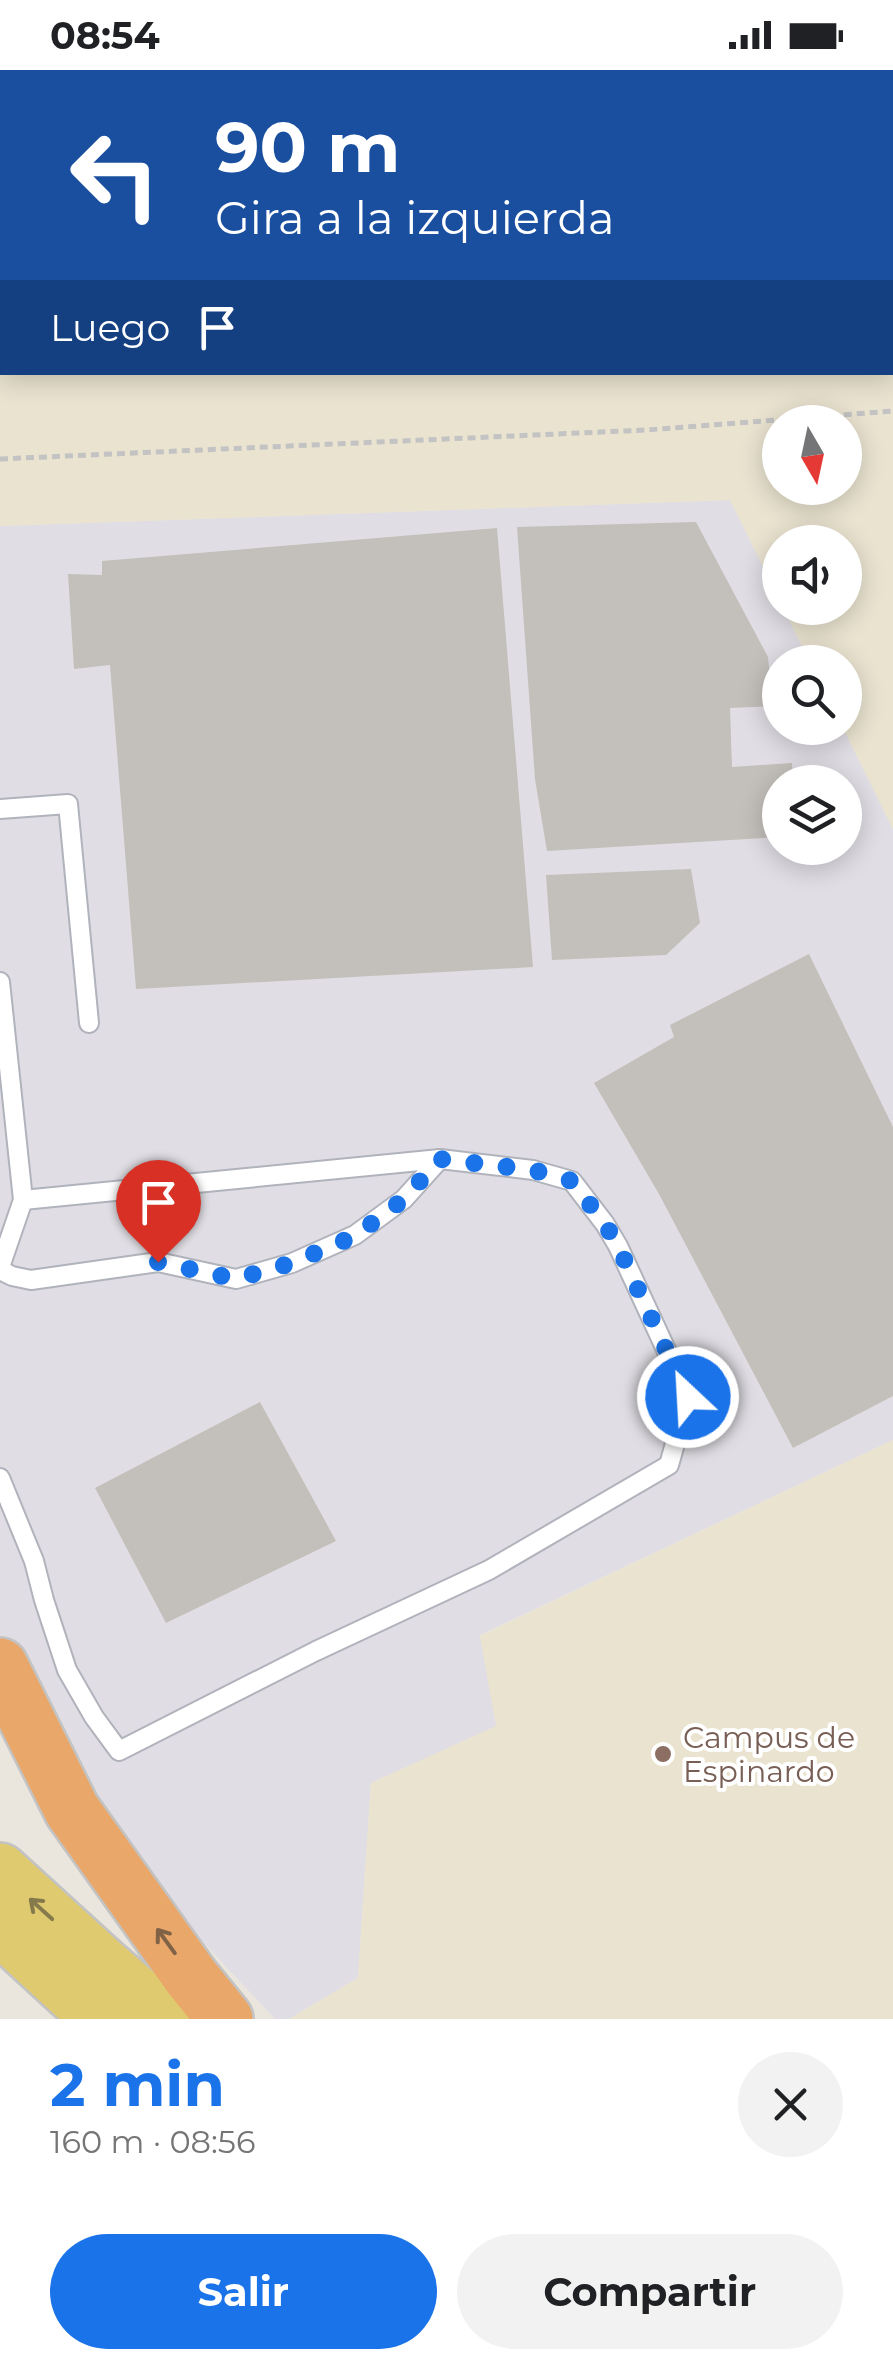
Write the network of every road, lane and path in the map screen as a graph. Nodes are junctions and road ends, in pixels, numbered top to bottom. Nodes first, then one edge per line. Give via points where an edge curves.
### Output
1 (893, 411) edge
2 (0, 459) edge
3 (0, 810) edge
4 (0, 982) edge
5 (89, 1023) dead end
6 (440, 1159) junction
7 (23, 1200) junction
8 (0, 1268) edge
9 (0, 1478) edge
10 (0, 1666) edge
11 (0, 1872) edge
12 (0, 1927) edge
13 (100, 2019) edge
14 (166, 2019) edge
15 (224, 2019) edge

1 - 2 path via 646,430
3 - 5 lane via 68,804
4 - 7 lane
6 - 7 lane
6 - 8 lane via 404,1199 355,1236 236,1279 158,1262 31,1280
6 - 9 lane via 572,1181 605,1224 688,1397 668,1466 490,1570 120,1751 68,1670
7 - 8 lane
15 -> 10 highway via 72,1810
14 -> 11 main road
12 - 13 main road

